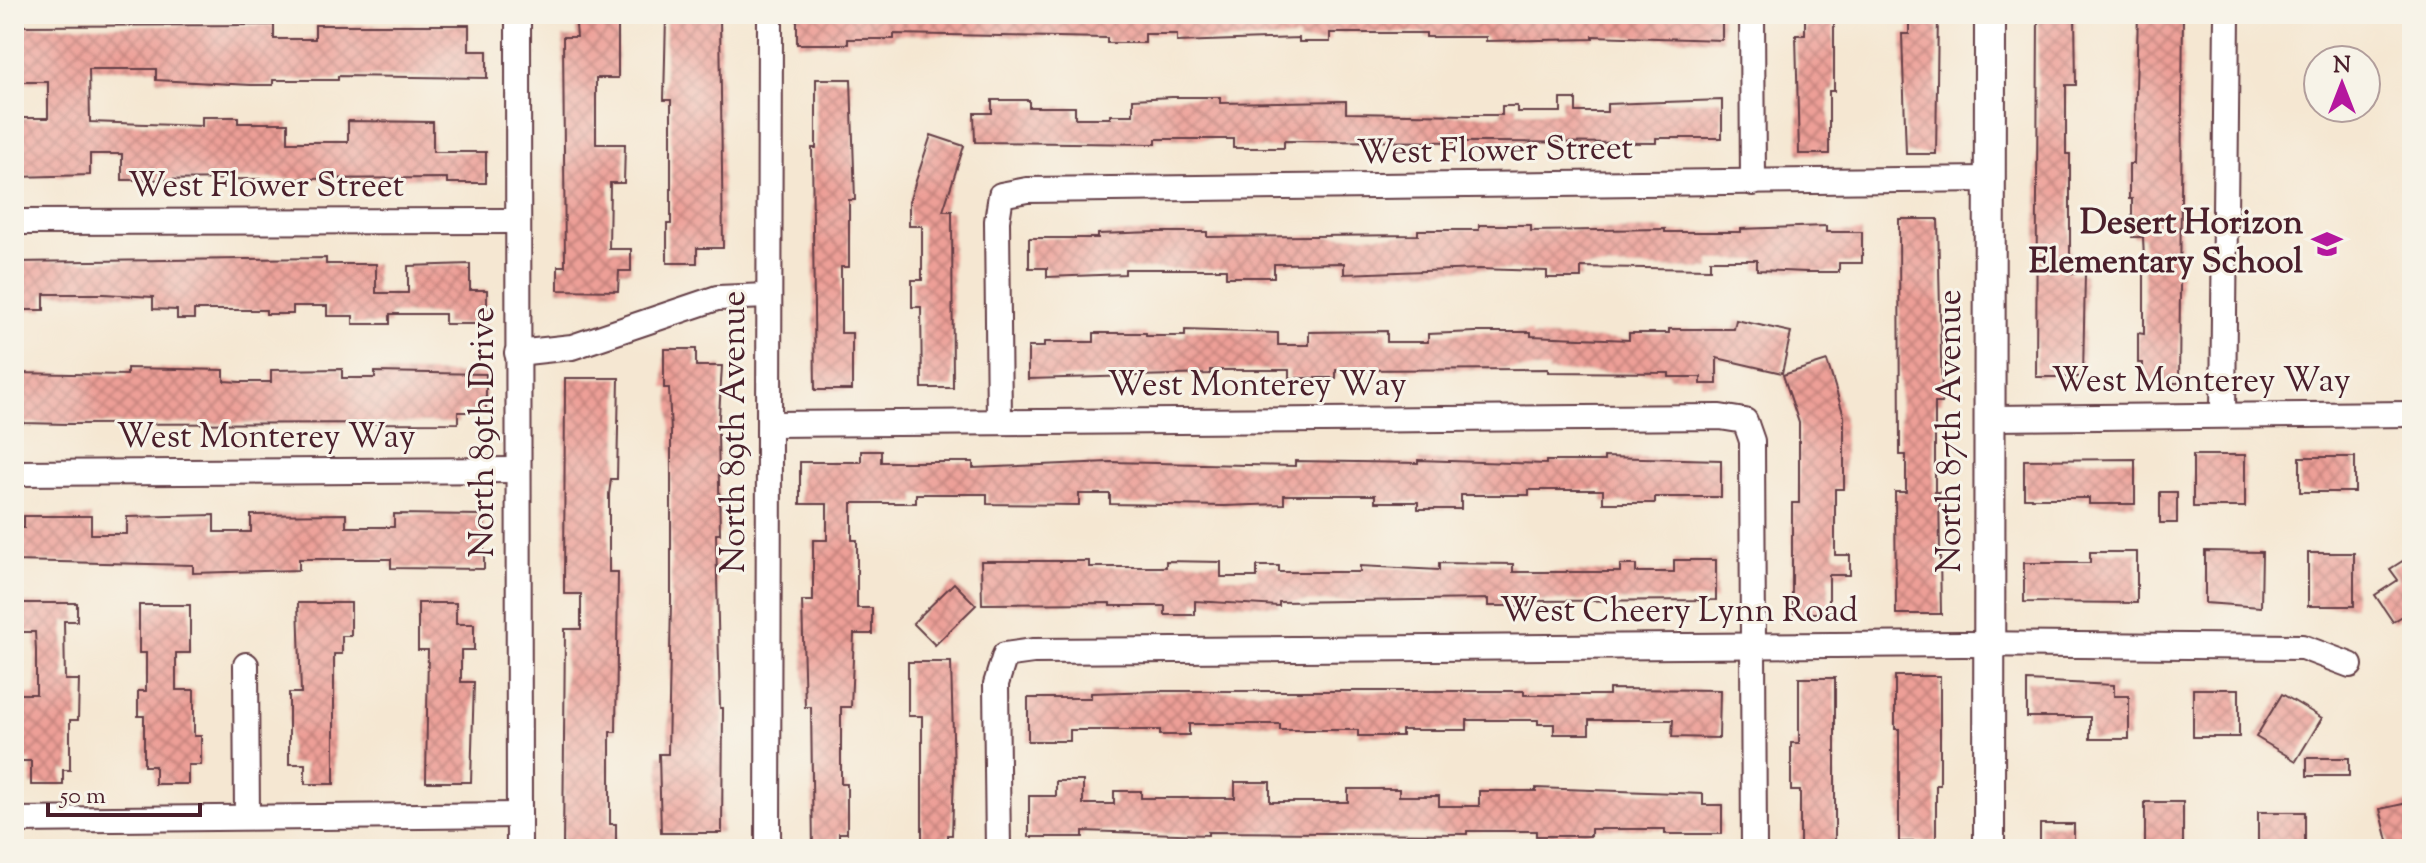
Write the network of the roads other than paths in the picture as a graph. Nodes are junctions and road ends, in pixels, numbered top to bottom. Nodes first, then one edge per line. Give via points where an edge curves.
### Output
1 (518, 14) edge
2 (770, 14) edge
3 (1752, 14) edge
4 (1990, 14) edge
5 (2227, 14) edge
6 (1990, 179) junction
7 (1753, 183) junction
8 (518, 221) junction
9 (14, 222) edge
10 (768, 296) junction
11 (517, 353) junction
12 (2412, 414) edge
13 (2223, 415) junction
14 (1991, 418) junction
15 (999, 422) junction
16 (770, 424) junction
17 (518, 470) junction
18 (14, 473) edge
19 (1988, 644) junction
20 (1752, 645) junction
21 (246, 665) dead end
22 (2350, 665) dead end
23 (519, 815) junction
24 (247, 817) junction
25 (14, 820) edge
26 (519, 849) edge
27 (768, 849) edge
28 (998, 849) edge
29 (1754, 849) edge
30 (1989, 849) edge

1 - 8 street, North 89th Drive
2 - 10 street, North 89th Avenue
3 - 7 street
4 - 6 street, North 87th Avenue
5 - 13 street
6 - 7 street, West Flower Street
6 - 14 street, North 87th Avenue
7 - 15 street, West Flower Street via 1027,190 1001,195
8 - 9 street, West Flower Street
8 - 11 street, North 89th Drive
10 - 11 street via 717,298 572,347
10 - 16 street, North 89th Avenue
11 - 17 street, North 89th Drive
12 - 13 street, West Monterey Way
13 - 14 street, West Monterey Way
14 - 19 street, North 87th Avenue
15 - 16 street, West Monterey Way
15 - 20 street, West Monterey Way via 1720,417 1745,421 1752,441
16 - 27 street, North 89th Avenue
17 - 18 street, West Monterey Way
17 - 23 street, North 89th Drive
19 - 20 street, West Cheery Lynn Road
19 - 22 street, West Cheery Lynn Road via 2302,647
19 - 30 street, North 87th Avenue
20 - 28 street, West Cheery Lynn Road via 1005,655 996,684
20 - 29 street
21 - 24 street
23 - 24 street
23 - 26 street, North 89th Drive
24 - 25 street

